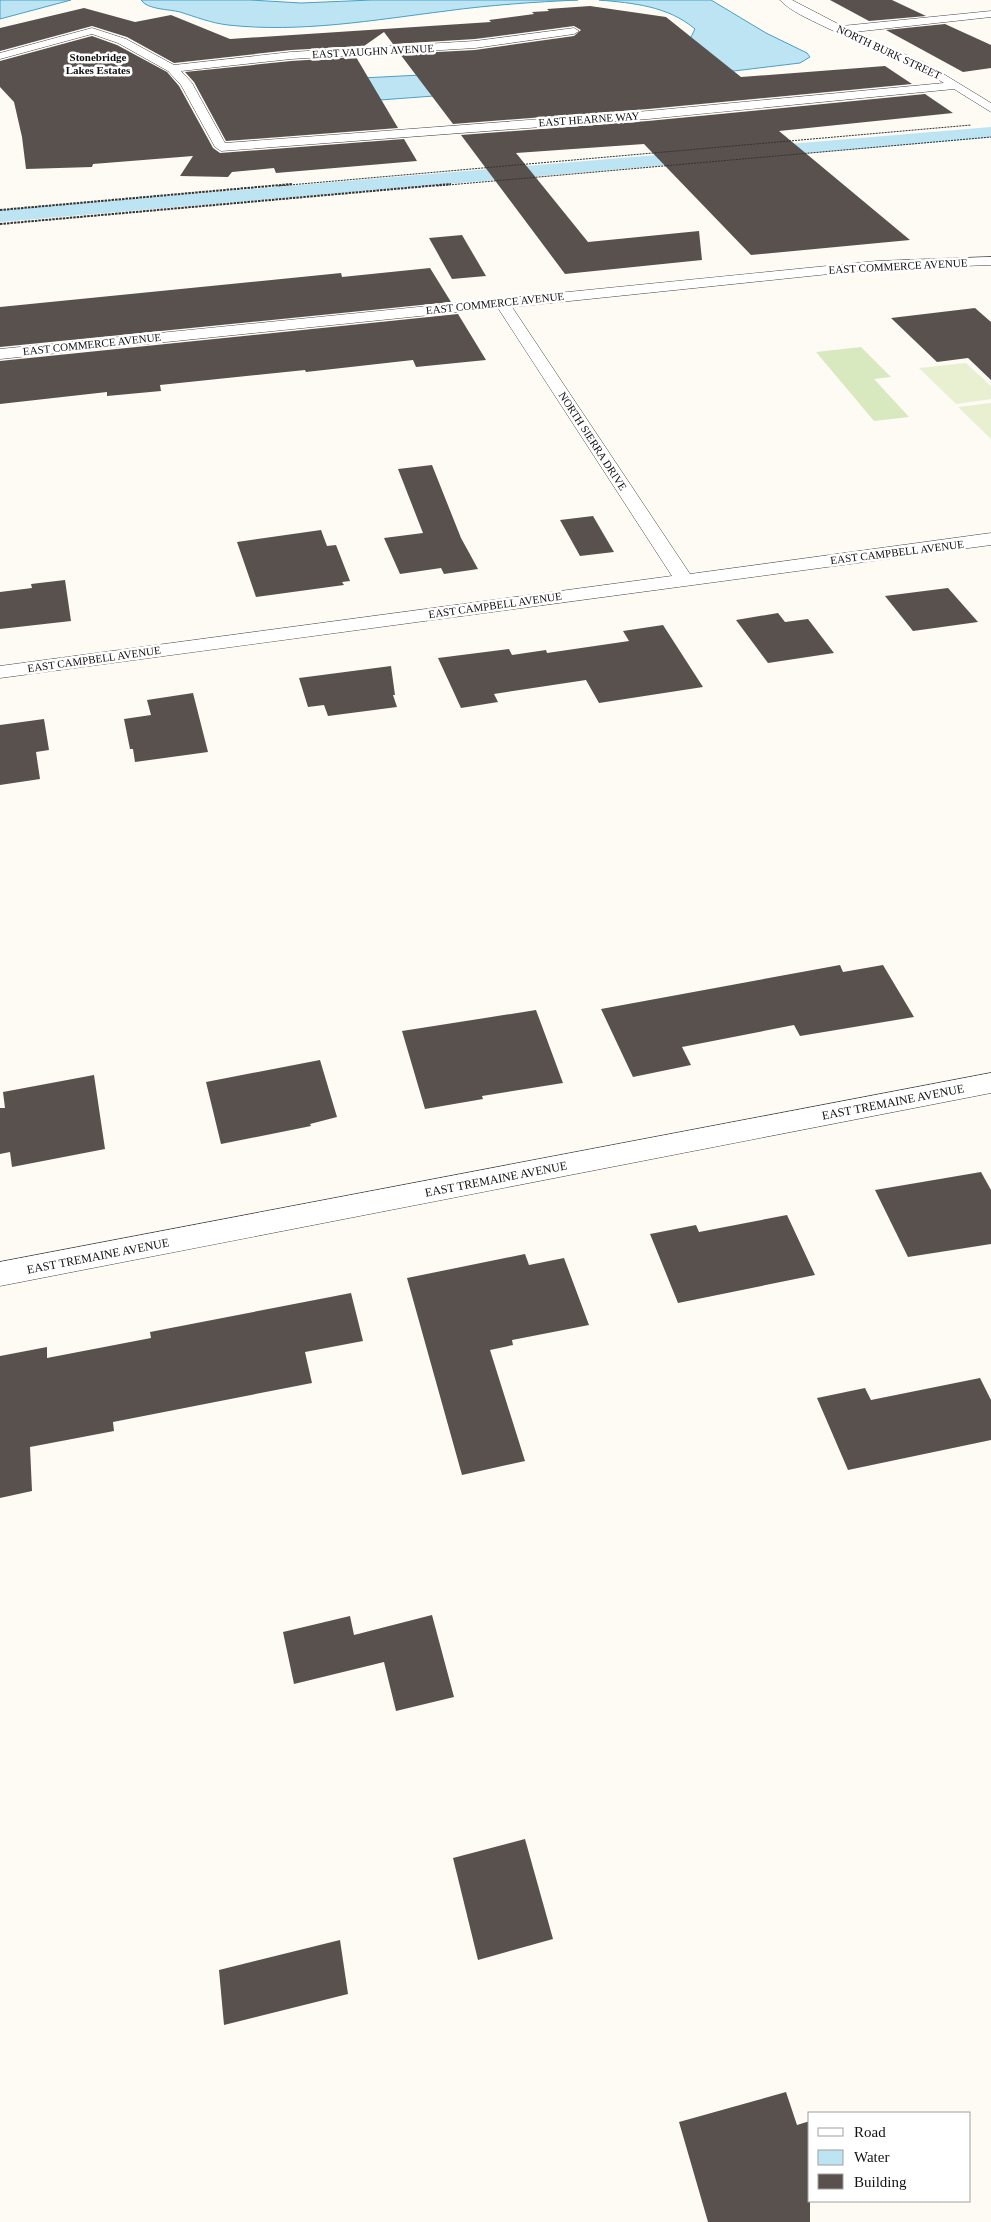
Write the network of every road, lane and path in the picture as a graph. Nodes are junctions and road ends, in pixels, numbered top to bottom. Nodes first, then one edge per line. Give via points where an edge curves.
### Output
1 (785, 0) edge
2 (991, 14) edge
3 (838, 30) junction
4 (574, 31) dead end
5 (0, 56) edge
6 (172, 69) junction
7 (956, 85) junction
8 (991, 108) edge
9 (976, 124) dead end
10 (991, 137) edge
11 (0, 210) edge
12 (0, 224) edge
13 (991, 261) edge
14 (502, 303) junction
15 (0, 354) edge
16 (991, 539) edge
17 (684, 579) junction
18 (0, 672) edge
19 (991, 1083) edge
20 (0, 1274) edge

1 - 3 street, NORTH BURK STREET
2 - 3 street
3 - 7 street, NORTH BURK STREET via 923,66
4 - 6 street, EAST VAUGHN AVENUE via 465,46 308,54
5 - 6 street via 92,31 122,41
6 - 7 street, EAST HEARNE WAY via 186,83 220,147 657,114
7 - 8 street, NORTH BURK STREET
9 - 11 path
10 - 12 path
13 - 14 street, EAST COMMERCE AVENUE via 876,264
14 - 15 street, EAST COMMERCE AVENUE
14 - 17 street, NORTH SIERRA DRIVE
16 - 17 street, EAST CAMPBELL AVENUE
17 - 18 street, EAST CAMPBELL AVENUE
19 - 20 street, EAST TREMAINE AVENUE

